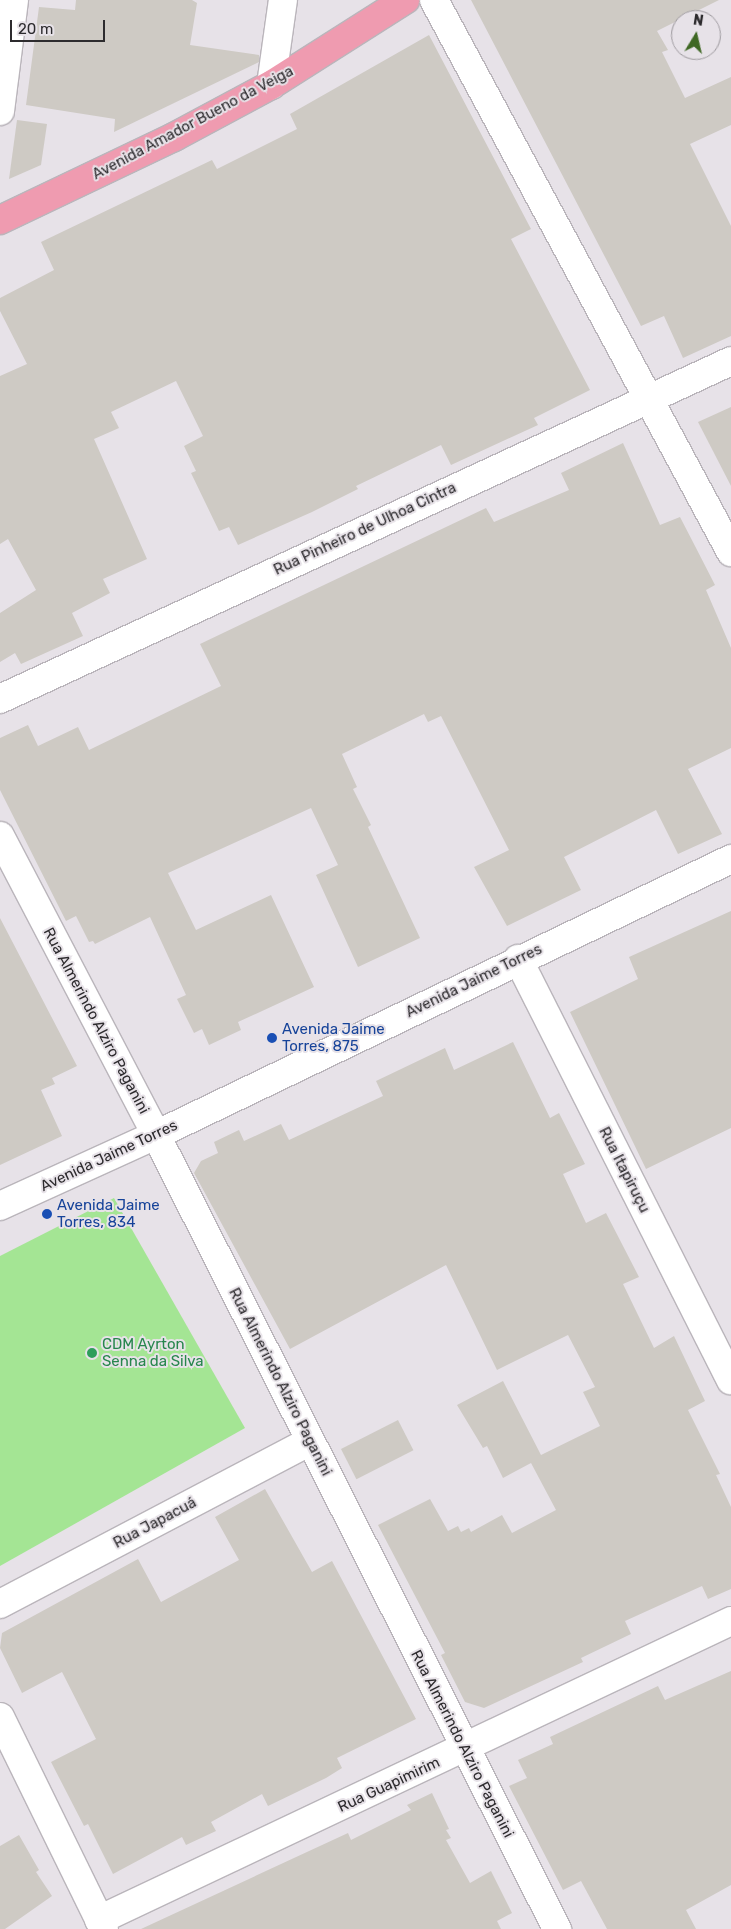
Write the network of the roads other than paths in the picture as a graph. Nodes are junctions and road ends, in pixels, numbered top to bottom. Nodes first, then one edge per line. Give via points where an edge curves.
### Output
1 (14, 0) edge
2 (283, 0) edge
3 (406, 0) edge
4 (434, 0) edge
5 (271, 85) junction
6 (0, 111) edge
7 (0, 220) edge
8 (731, 361) edge
9 (648, 398) junction
10 (731, 552) edge
11 (0, 699) edge
12 (0, 836) edge
13 (731, 859) edge
14 (518, 959) junction
15 (156, 1135) junction
16 (0, 1206) edge
17 (731, 1380) edge
18 (310, 1442) junction
19 (0, 1604) edge
20 (731, 1621) edge
21 (0, 1717) edge
22 (464, 1749) junction
23 (99, 1926) edge
24 (557, 1929) edge

1 - 6 street
2 - 5 street
3 - 5 main road, Avenida Amador Bueno da Veiga
4 - 9 street
5 - 7 main road, Avenida Amador Bueno da Veiga via 174,137
8 - 9 street, Rua Pinheiro de Ulhoa Cintra
9 - 10 street
9 - 11 street, Rua Pinheiro de Ulhoa Cintra
12 - 15 street, Rua Almerindo Alziro Paganini
13 - 14 street, Avenida Jaime Torres
14 - 15 street, Avenida Jaime Torres
14 - 17 street, Rua Itapiruçu
15 - 16 street, Avenida Jaime Torres
15 - 18 street, Rua Almerindo Alziro Paganini
18 - 19 street, Rua Japacuá
18 - 22 street, Rua Almerindo Alziro Paganini
20 - 22 street, Rua Guapimirim
21 - 23 street
22 - 23 street, Rua Guapimirim
22 - 24 street, Rua Almerindo Alziro Paganini

